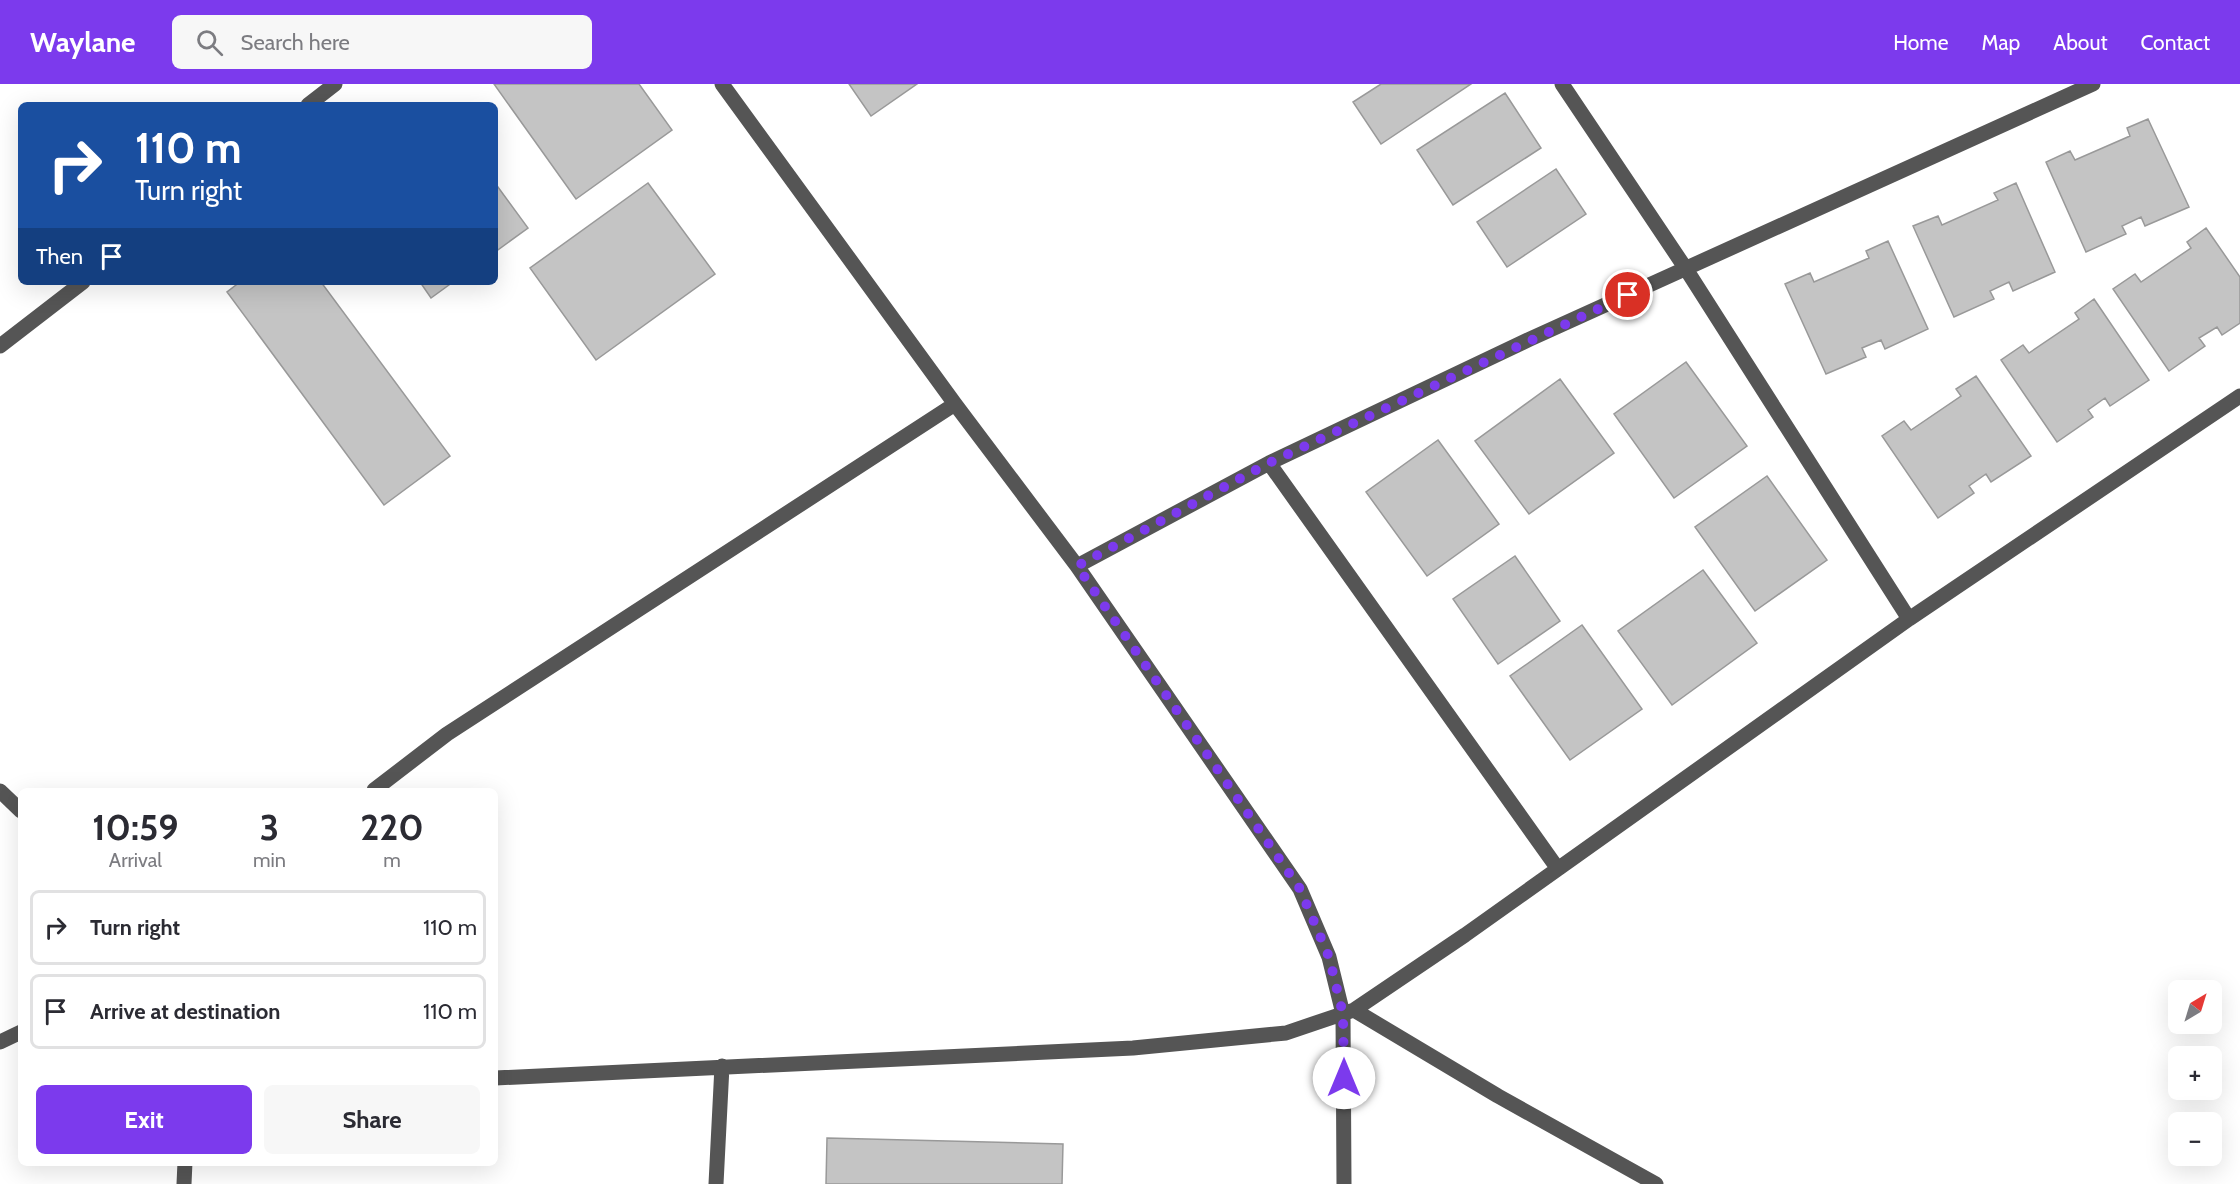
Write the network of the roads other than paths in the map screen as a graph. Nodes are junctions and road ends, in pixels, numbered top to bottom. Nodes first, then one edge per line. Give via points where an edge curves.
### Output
1 (335, 84) edge
2 (722, 84) edge
3 (1562, 84) edge
4 (2093, 84) edge
5 (312, 102) edge
6 (1686, 269) junction
7 (79, 285) edge
8 (0, 346) edge
9 (2240, 396) edge
10 (956, 404) junction
11 (1269, 463) junction
12 (1077, 566) junction
13 (1909, 619) junction
14 (377, 788) edge
15 (0, 791) edge
16 (18, 809) edge
17 (1558, 869) junction
18 (1349, 1012) junction
19 (18, 1033) edge
20 (0, 1042) edge
21 (722, 1066) junction
22 (498, 1077) edge
23 (185, 1166) edge
24 (184, 1184) edge
25 (717, 1184) edge
26 (1344, 1184) edge
27 (1656, 1184) edge

1 - 5 street
2 - 10 street
3 - 6 street
4 - 6 street
6 - 11 street
6 - 13 street
7 - 8 street
9 - 13 street
10 - 12 street
10 - 14 street via 447,734
11 - 12 street
11 - 17 street
12 - 18 street via 1300,889
13 - 17 street
15 - 16 street
17 - 18 street
18 - 21 street via 1286,1033 1133,1048
18 - 26 street
18 - 27 street
19 - 20 street
21 - 22 street
21 - 25 street
23 - 24 street

